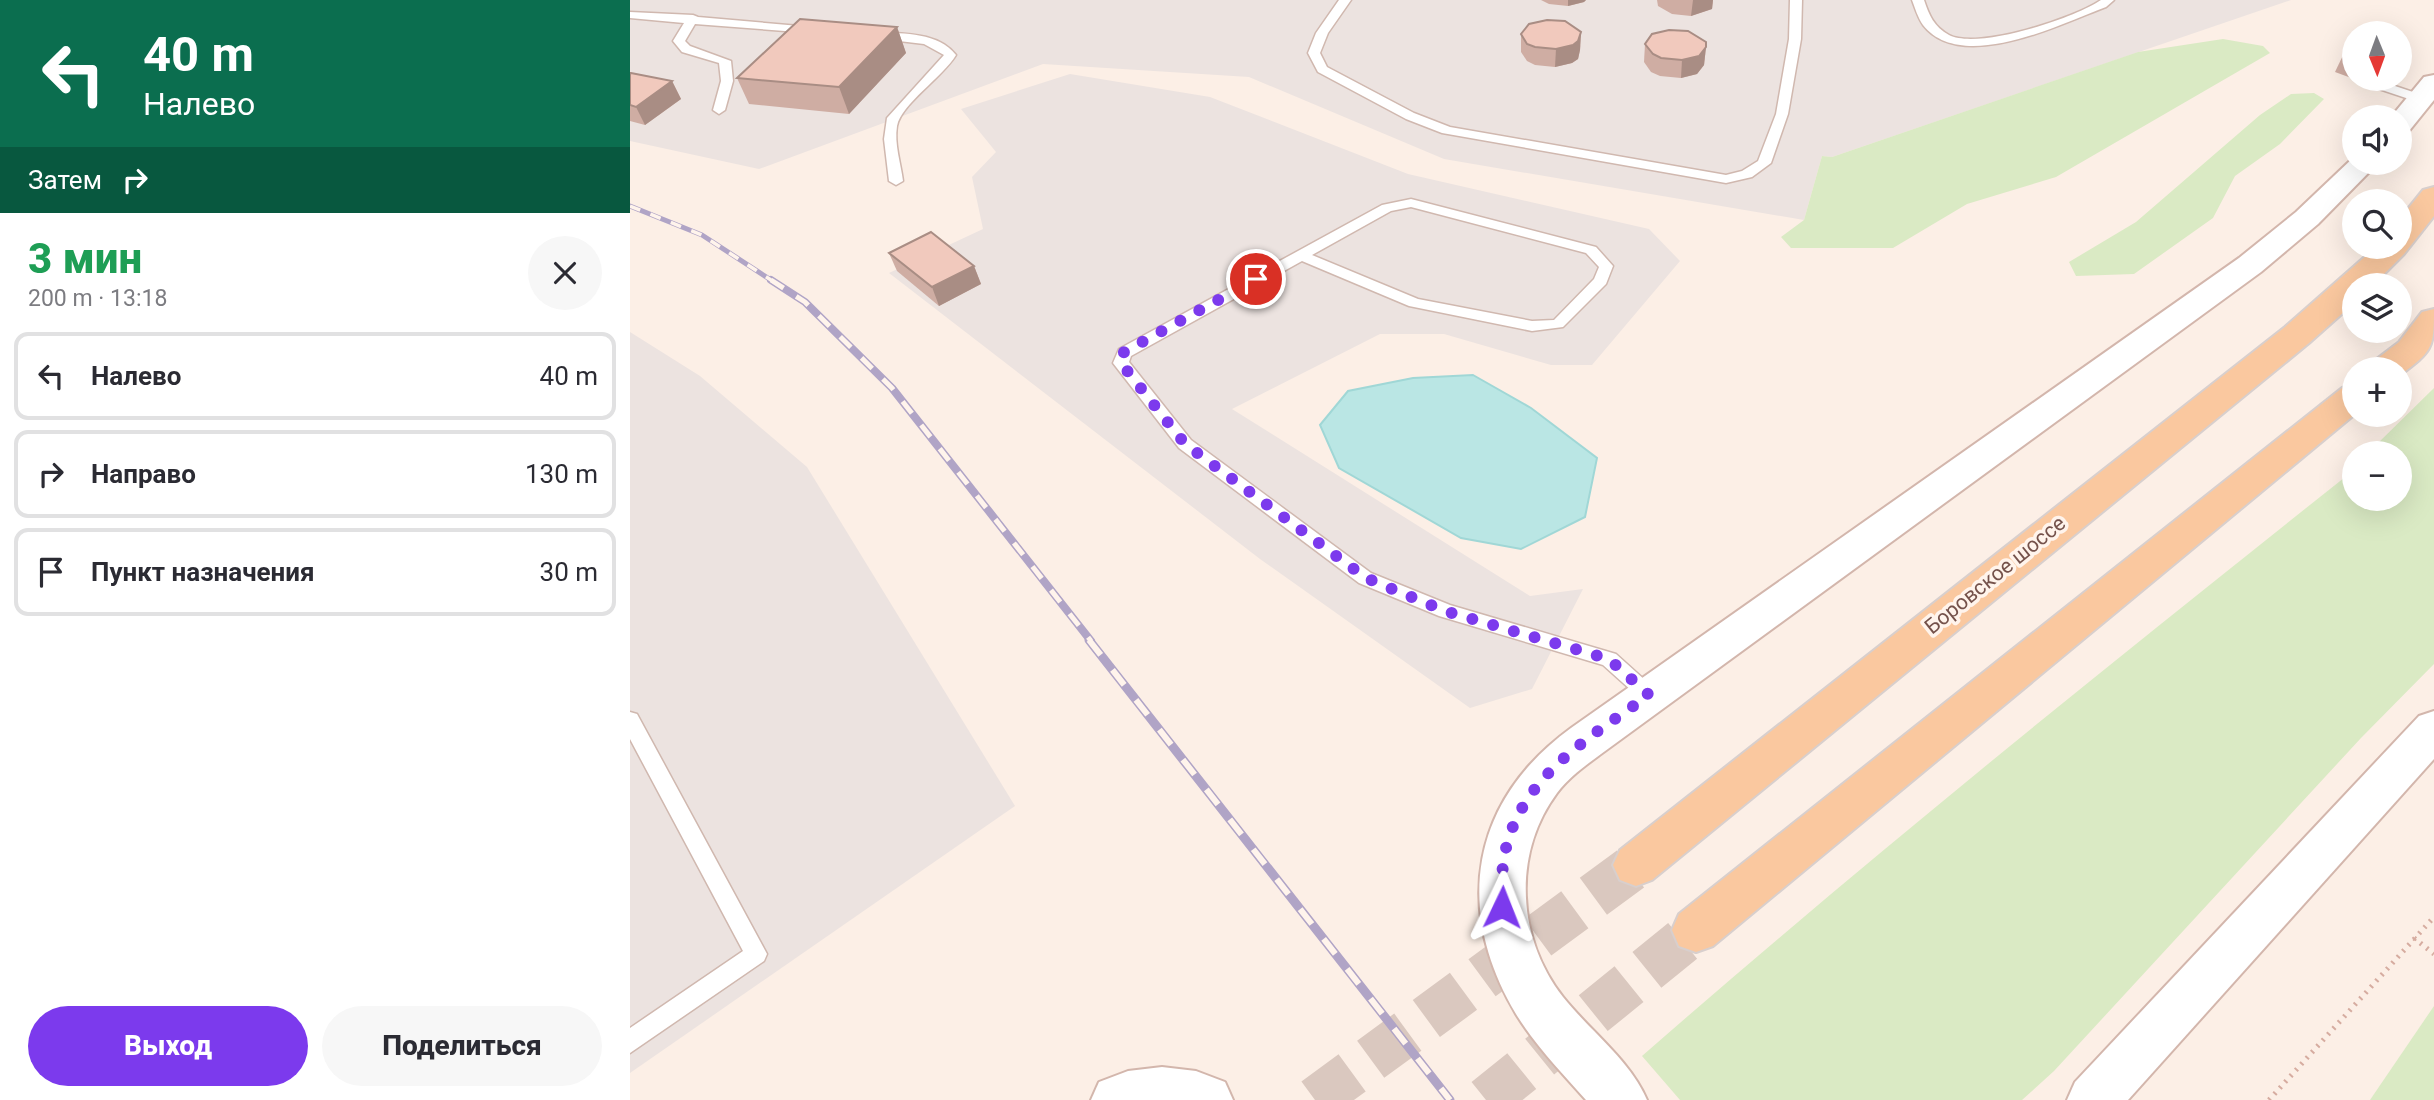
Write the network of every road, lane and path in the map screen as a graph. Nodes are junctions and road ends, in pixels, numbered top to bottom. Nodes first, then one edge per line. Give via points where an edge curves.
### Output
1 (1345, 0) edge
2 (1796, 0) edge
3 (1918, 0) edge
4 (2108, 0) edge
5 (630, 15) edge
6 (693, 18) junction
7 (826, 31) edge
8 (866, 35) edge
9 (2428, 91) edge
10 (719, 110) dead end
11 (2412, 110) edge
12 (2352, 175) edge
13 (897, 181) dead end
14 (2434, 196) edge
15 (2412, 224) edge
16 (1300, 255) junction
17 (2382, 259) edge
18 (2434, 319) edge
19 (2410, 352) edge
20 (2342, 406) edge
21 (1649, 695) junction
22 (630, 720) edge
23 (2434, 729) edge
24 (1636, 865) tunnel mouth
25 (2434, 917) edge
26 (1696, 930) tunnel mouth
27 (2414, 938) junction
28 (2434, 954) edge
29 (630, 1042) edge
30 (1117, 1100) edge
31 (1207, 1100) edge
32 (1621, 1100) edge
33 (2094, 1100) edge
34 (2269, 1100) edge

1 - 2 lane via 1314,53 1322,69 1410,116 1447,130 1726,179 1748,174 1763,163 1782,114 1795,39
3 - 4 lane via 1928,24 1945,38 1967,45 1991,44
5 - 6 lane
6 - 7 lane
6 - 10 lane via 679,41 686,49 725,61 727,81
8 - 13 lane via 920,40 945,47 950,55 944,68 890,125
9 - 11 street
12 - 21 street via 2250,265
14 - 15 main road
16 - 16 lane via 1387,208 1411,203 1591,250 1606,266 1601,281 1558,324 1532,326 1414,303
16 - 21 lane via 1124,352 1121,363 1185,444 1366,578 1445,611 1609,659
17 - 24 main road, Боровское шоссе via 2297,335
18 - 19 main road
20 - 26 main road
21 - 32 street via 1558,761 1540,780 1513,825 1503,877 1507,941 1517,969 1534,1000
22 - 29 lane via 756,954
23 - 33 street
25 - 27 path
27 - 28 path
27 - 34 path
30 - 31 street via 1175,1094

